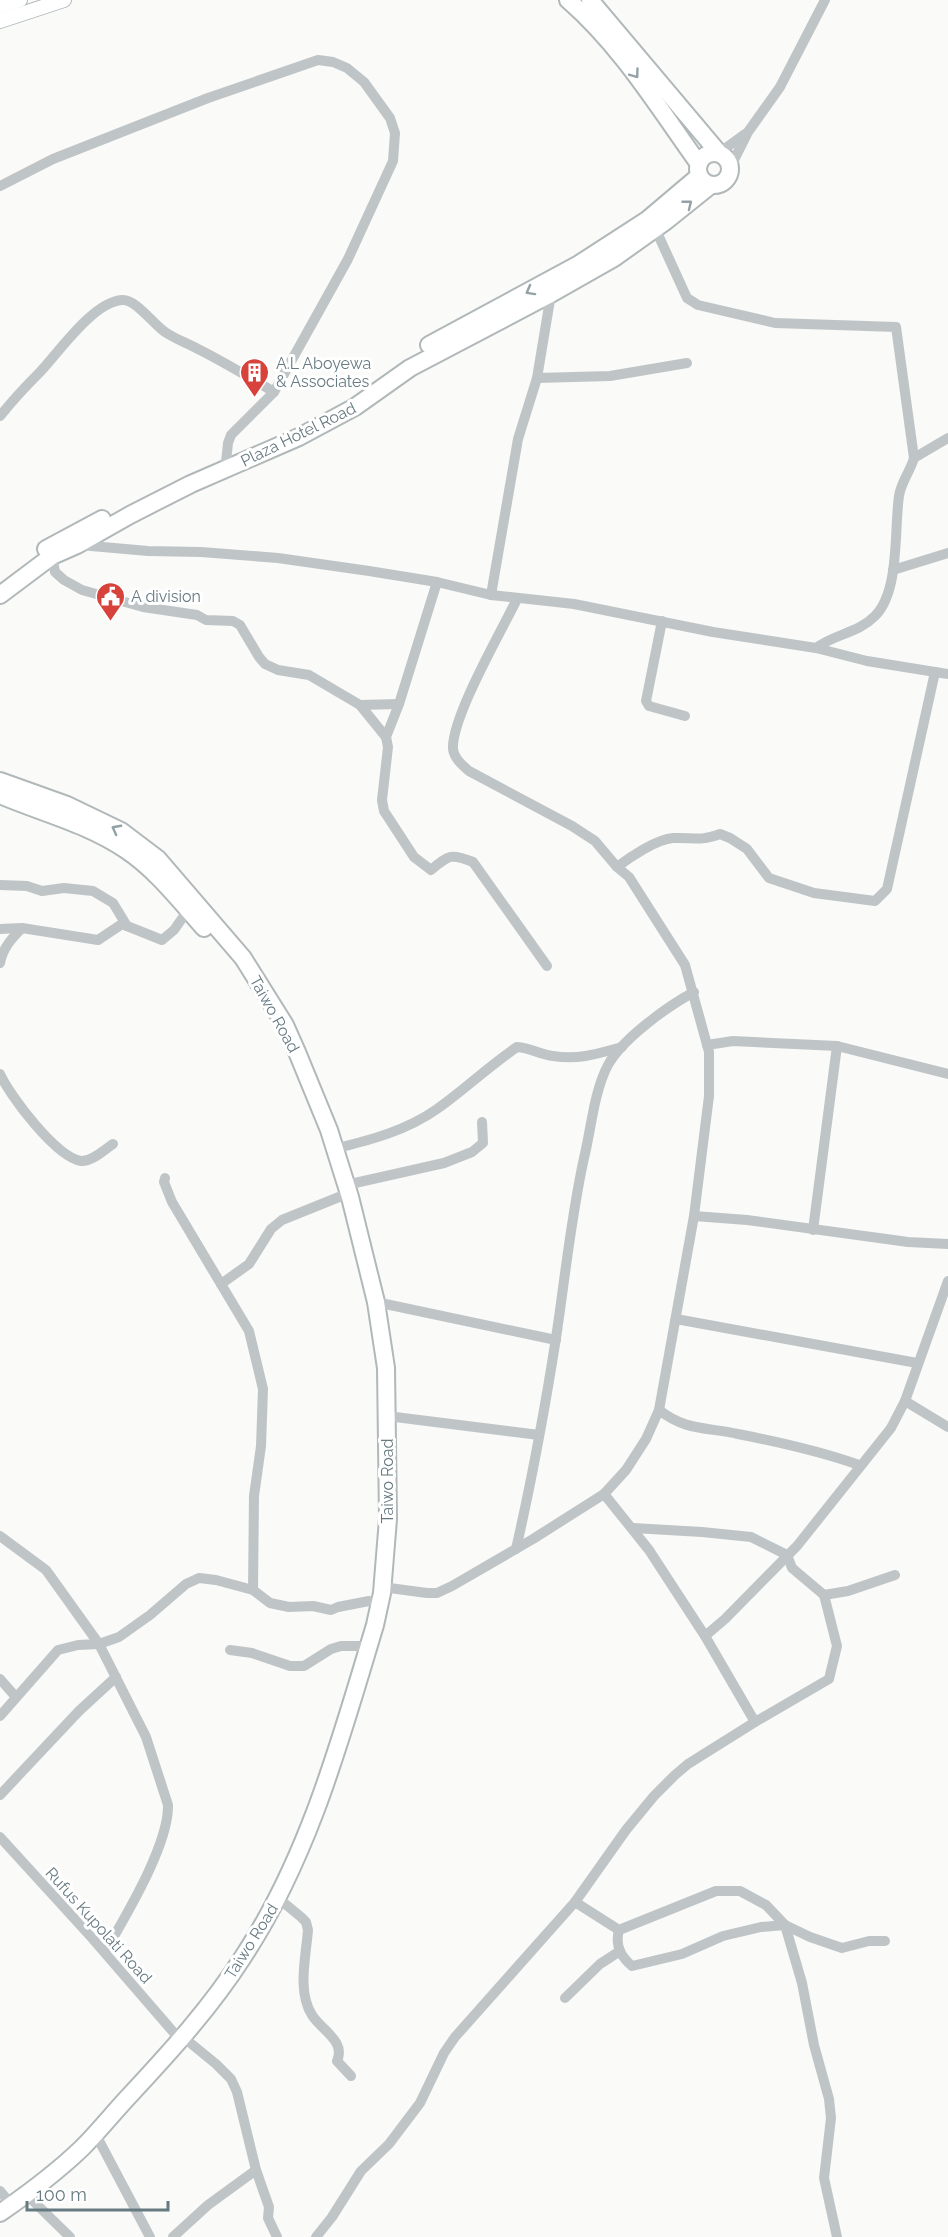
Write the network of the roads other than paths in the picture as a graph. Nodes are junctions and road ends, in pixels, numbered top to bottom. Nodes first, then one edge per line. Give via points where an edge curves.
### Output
1 (20, 0) edge
2 (64, 0) edge
3 (568, 0) edge
4 (590, 0) edge
5 (825, 0) edge
6 (0, 7) edge
7 (0, 21) edge
8 (748, 132) junction
9 (723, 157) junction
10 (703, 175) junction
11 (0, 186) edge
12 (655, 228) junction
13 (551, 294) junction
14 (687, 363) dead end
15 (537, 378) junction
16 (274, 392) junction
17 (0, 416) edge
18 (948, 438) edge
19 (914, 458) junction
20 (226, 462) junction
21 (77, 545) junction
22 (54, 549) junction
23 (948, 553) edge
24 (893, 570) junction
25 (0, 582) edge
26 (437, 582) junction
27 (0, 595) edge
28 (492, 595) junction
29 (517, 599) junction
30 (662, 621) junction
31 (816, 648) junction
32 (935, 672) junction
33 (948, 674) edge
34 (399, 704) junction
35 (360, 705) junction
36 (685, 716) dead end
37 (386, 737) junction
38 (0, 781) edge
39 (0, 795) edge
40 (617, 867) junction
41 (0, 885) edge
42 (188, 910) junction
43 (127, 926) junction
44 (0, 928) edge
45 (22, 928) junction
46 (0, 963) edge
47 (547, 966) dead end
48 (694, 992) junction
49 (707, 1045) junction
50 (837, 1046) junction
51 (622, 1047) junction
52 (0, 1074) edge
53 (948, 1074) edge
54 (482, 1122) dead end
55 (113, 1144) dead end
56 (334, 1149) junction
57 (165, 1178) dead end
58 (343, 1191) junction
59 (694, 1216) junction
60 (813, 1230) junction
61 (948, 1244) edge
62 (948, 1281) edge
63 (221, 1284) junction
64 (376, 1302) junction
65 (676, 1319) junction
66 (556, 1340) junction
67 (917, 1363) junction
68 (905, 1401) junction
69 (659, 1410) junction
70 (387, 1416) junction
71 (948, 1427) edge
72 (539, 1435) junction
73 (859, 1465) junction
74 (604, 1494) junction
75 (633, 1528) junction
76 (0, 1536) edge
77 (516, 1549) junction
78 (787, 1555) junction
79 (895, 1575) dead end
80 (382, 1587) junction
81 (253, 1590) junction
82 (824, 1595) junction
83 (369, 1600) junction
84 (705, 1636) junction
85 (99, 1644) junction
86 (360, 1646) junction
87 (230, 1650) dead end
88 (116, 1677) junction
89 (0, 1679) edge
90 (15, 1696) junction
91 (0, 1716) edge
92 (755, 1722) junction
93 (0, 1795) edge
94 (0, 1837) edge
95 (278, 1898) junction
96 (574, 1902) junction
97 (785, 1926) junction
98 (619, 1930) junction
99 (885, 1941) dead end
100 (621, 1951) junction
101 (105, 1953) junction
102 (565, 1998) dead end
103 (179, 2035) junction
104 (351, 2076) dead end
105 (95, 2133) junction
106 (256, 2170) junction
107 (27, 2195) junction
108 (1, 2201) edge
109 (70, 2237) edge
110 (150, 2237) edge
111 (173, 2237) edge
112 (277, 2237) edge
113 (316, 2237) edge
114 (837, 2237) edge

1 - 6 main road
2 - 7 main road
3 -> 10 main road via 623,57
4 - 9 main road
5 - 8 street via 780,87
8 - 9 street
8 - 9 street
9 - 10 main road via 706,154
9 - 10 main road via 730,174 726,180 719,184
12 -> 10 main road, Plaza Hotel Road
10 -> 20 main road, Plaza Hotel Road via 646,220 579,264 429,346 351,397
11 - 16 street via 53,159 306,64 318,60 347,68 364,82 390,118 395,133 393,161 348,260
12 - 13 main road, Plaza Hotel Road via 614,258
12 - 19 street via 687,298 698,304 775,323 896,327
13 - 15 street
13 - 21 main road, Plaza Hotel Road via 410,368 345,412 299,437 191,484
14 - 15 street via 610,376
15 - 28 street via 519,439
16 - 17 street via 165,333 130,301 121,300 107,304 89,318
16 - 20 street via 231,435
18 - 19 street
19 - 24 street via 899,495
20 - 22 main road, Plaza Hotel Road
21 - 22 main road, Plaza Hotel Road
21 - 26 street via 278,558
22 - 25 main road, Plaza Hotel Road
22 - 27 main road, Plaza Hotel Road
22 - 35 street via 55,572 82,590 206,620 233,621 240,625 265,664 309,675
23 - 24 street
24 - 31 street via 886,600 877,614 861,628 828,639
26 - 28 street
26 - 34 street
28 - 29 street
29 - 30 street via 574,604
29 - 40 street via 465,703 453,751 469,771 595,841
30 - 31 street
30 - 36 street via 646,701 649,706
31 - 32 street
32 - 33 street
32 - 40 street via 887,890 876,901 814,893 769,878 747,849 720,834 704,840 670,838
34 - 35 street
34 - 37 street
35 - 37 street
37 - 47 street via 384,811 414,857 431,870 454,855 473,862
56 -> 38 main road, Taiwo Road via 285,1025 243,958 189,893 158,859 121,831 67,805
39 - 42 main road, Taiwo Road via 91,831 127,850
40 - 48 street via 629,877 678,951
41 - 43 street via 42,891 93,891 112,903
42 - 43 street via 162,940
42 - 58 main road, Taiwo Road via 228,954 265,1009 314,1115
43 - 45 street via 122,924 98,940
44 - 45 street
45 - 46 street via 7,944
48 - 49 street
48 - 51 street via 675,1002
49 - 50 street via 733,1041
49 - 59 street via 709,1096
50 - 53 street
50 - 60 street
51 - 56 street via 582,1058 550,1056 517,1047 411,1125
51 - 66 street via 602,1078 573,1206
52 - 55 street via 34,1124 56,1146 79,1161 88,1160
54 - 58 street via 483,1143 472,1152
56 - 58 main road, Taiwo Road
57 - 63 street via 171,1202
58 - 63 street via 282,1220 271,1229 249,1264
58 - 64 main road, Taiwo Road
58 - 83 main road, Taiwo Road via 377,1365 378,1468
59 - 60 street
59 - 65 street
60 - 61 street
62 - 67 street
63 - 81 street via 249,1330 262,1389 261,1446 254,1497
64 - 66 street
64 - 70 main road, Taiwo Road via 386,1368
65 - 67 street
65 - 69 street
66 - 72 street
67 - 68 street
68 - 71 street
68 - 73 street via 891,1428
69 - 73 street via 673,1421 693,1428 736,1433
69 - 74 street via 626,1470
70 - 72 street
70 - 80 main road, Taiwo Road via 388,1519
72 - 77 street
73 - 78 street
74 - 75 street
74 - 77 street
75 - 78 street via 752,1538
75 - 84 street
76 - 85 street via 46,1570
77 - 80 street via 437,1593
78 - 82 street via 792,1569
78 - 84 street
79 - 82 street
80 - 95 main road, Taiwo Road via 375,1625 333,1760
81 - 83 street via 270,1603 289,1607 331,1610
81 - 85 street via 199,1578 119,1637
82 - 92 street via 837,1646 829,1679
83 - 86 main road, Taiwo Road
84 - 92 street
85 - 88 street
85 - 90 street via 58,1650
86 - 87 street via 331,1649 304,1666
86 - 103 main road, Taiwo Road via 291,1853 236,1955
88 - 93 street
88 - 101 street via 147,1737 168,1816 139,1892
89 - 90 street
90 - 91 street
92 - 96 street via 688,1764 668,1782 626,1830
94 - 101 street, Rufus Kupolati Road
95 - 103 main road, Taiwo Road via 244,1957 215,1997
95 - 104 street via 306,1922 304,1993 311,2014 339,2045 337,2061
96 - 98 street
96 - 113 street via 455,2037 420,2103 389,2144 361,2171
97 - 98 street via 766,1905 740,1891 716,1891
97 - 99 street via 842,1948
97 - 100 street via 723,1936 682,1954 632,1966
97 - 114 street via 829,2098 831,2118 824,2178
98 - 100 street via 616,1941
100 - 102 street via 600,1964
101 - 103 street, Rufus Kupolati Road
103 - 105 main road, Taiwo Road
103 - 106 street, Rufus Kupolati Road via 231,2079
103 - 108 main road, Taiwo Road via 85,2134
105 - 107 main road, Taiwo Road
105 - 110 street
106 - 111 street
106 - 112 street, Rufus Kupolati Road
107 - 108 main road, Taiwo Road
107 - 109 street

